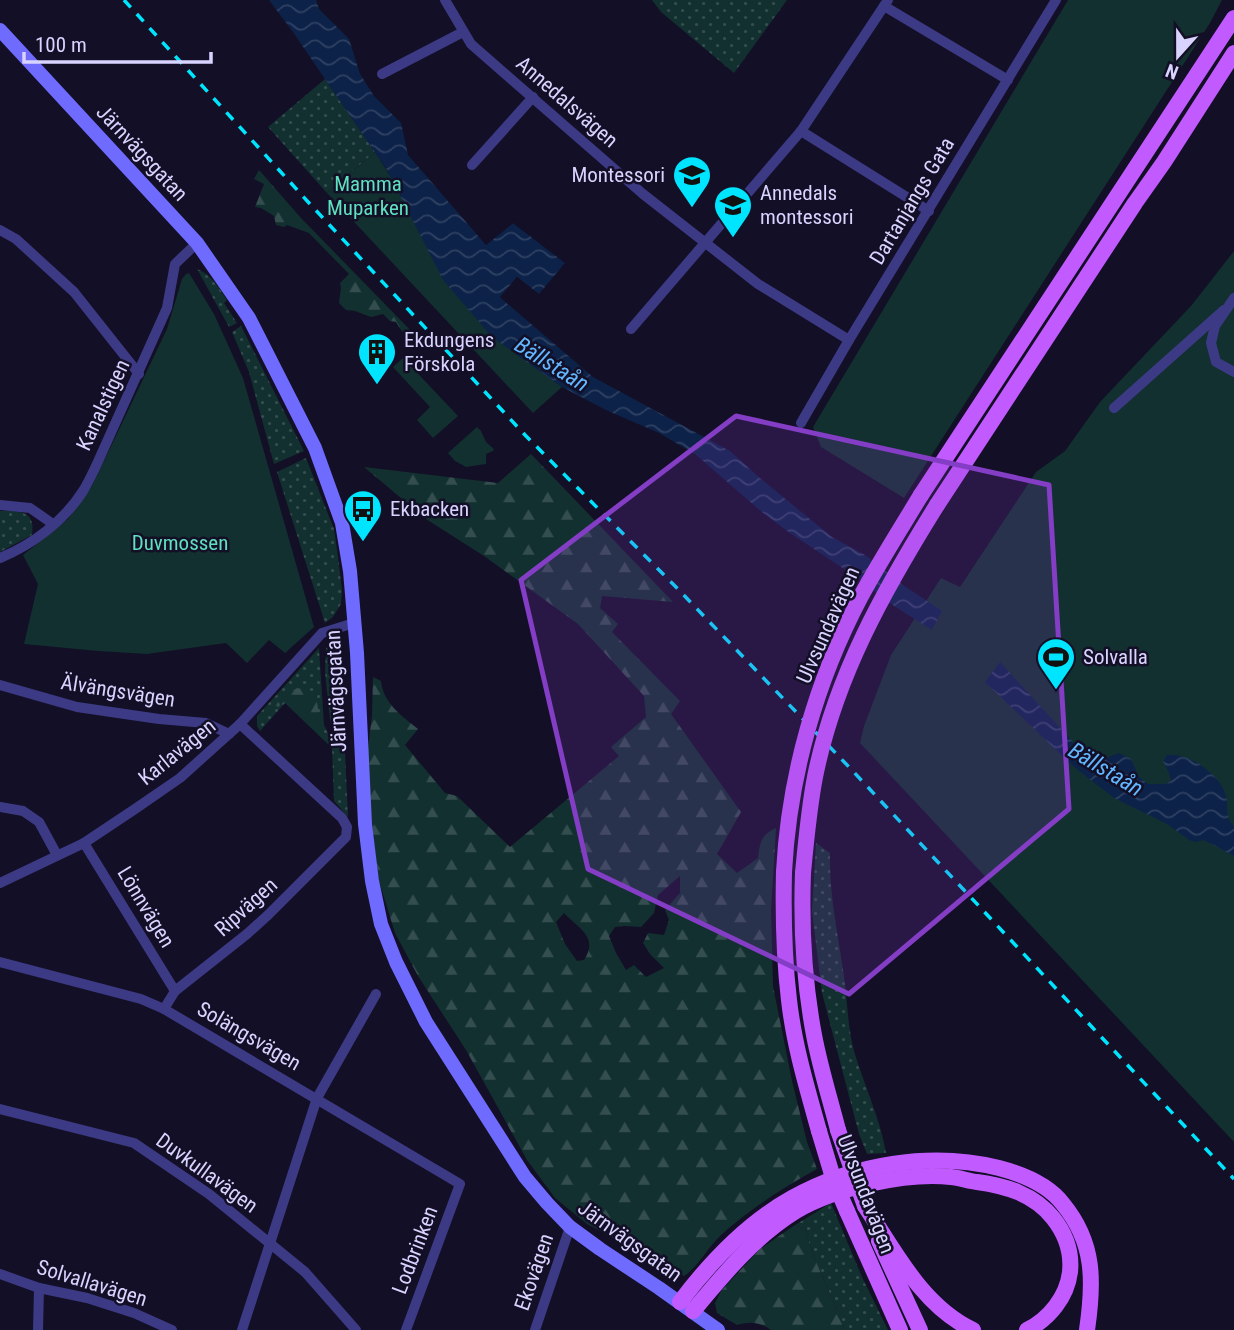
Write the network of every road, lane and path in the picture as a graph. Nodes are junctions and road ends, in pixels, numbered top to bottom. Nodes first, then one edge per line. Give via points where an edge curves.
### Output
1 (445, 0) edge
2 (1056, 0) edge
3 (886, 3) edge
4 (1233, 19) edge
5 (0, 30) edge
6 (463, 32) junction
7 (1234, 53) edge
8 (382, 74) dead end
9 (1008, 80) junction
10 (533, 97) junction
11 (801, 131) junction
12 (471, 165) dead end
13 (929, 211) junction
14 (0, 230) edge
15 (704, 242) junction
16 (197, 243) junction
17 (1234, 298) edge
18 (1224, 310) junction
19 (631, 329) dead end
20 (849, 340) junction
21 (1234, 372) edge
22 (139, 373) junction
23 (1114, 408) dead end
24 (801, 423) dead end
25 (0, 505) edge
26 (52, 524) junction
27 (0, 558) edge
28 (354, 623) junction
29 (0, 685) edge
30 (240, 724) junction
31 (229, 734) junction
32 (0, 807) edge
33 (84, 843) junction
34 (57, 855) junction
35 (0, 883) edge
36 (0, 962) edge
37 (174, 991) junction
38 (376, 994) dead end
39 (164, 1009) junction
40 (317, 1098) junction
41 (0, 1109) edge
42 (460, 1184) joint
43 (865, 1206) junction
44 (570, 1227) junction
45 (271, 1244) junction
46 (0, 1274) edge
47 (39, 1288) junction
48 (686, 1307) junction
49 (38, 1330) edge
50 (173, 1330) edge
51 (242, 1330) edge
52 (356, 1330) edge
53 (406, 1330) edge
54 (535, 1330) edge
55 (718, 1330) edge
56 (900, 1330) edge
57 (920, 1330) edge
58 (973, 1330) edge
59 (1027, 1330) edge
60 (1087, 1330) edge

1 - 6 street, Annedalsvägen
2 - 9 street, Dartanjangs Gata
3 - 9 street
3 - 11 street
4 - 56 main road, Ulvsundavägen, bridge via 885,553 825,676 808,729 790,814 784,872 789,1003 804,1078 834,1181
5 - 16 street, Järnvägsgatan
6 - 8 street
6 - 10 street, Annedalsvägen
7 - 43 main road, Ulvsundavägen, bridge via 901,562 851,661 823,744 803,873 807,988 838,1130
9 - 13 street, Dartanjangs Gata
10 - 12 street
10 - 15 street, Annedalsvägen
11 - 13 street
11 - 15 street
13 - 20 street, Dartanjangs Gata
14 - 22 street via 74,292
15 - 19 street
15 - 20 street, Annedalsvägen via 758,285
16 - 22 street, Kanalstigen via 175,264 167,308
16 - 28 street, Järnvägsgatan via 249,318 316,448 342,523
17 - 18 street
18 - 21 street via 1211,343 1216,362
18 - 23 street
20 - 24 street, Dartanjangs Gata
22 - 26 street, Kanalstigen via 83,491
25 - 26 street via 30,508
26 - 27 street, Kanalstigen via 16,552
28 - 30 street, Karlavägen via 322,633
28 - 44 street, Järnvägsgatan via 365,824 381,924 426,1022 525,1177
29 - 31 street, Älvängsvägen via 77,707 206,723
30 - 31 street, Karlavägen
30 - 37 street, Ripvägen via 342,818 346,836 268,915
31 - 33 street, Karlavägen via 180,778
32 - 34 street via 23,811 38,822
33 - 34 street, Karlavägen
33 - 37 street, Lönnvägen
34 - 35 street, Karlavägen
36 - 39 street, Solängsvägen
37 - 39 street, Ripvägen
38 - 40 street
39 - 40 street, Solängsvägen
40 - 42 street, Solängsvägen
40 - 45 street
41 - 45 street, Duvkullavägen via 134,1143
42 - 53 street, Lodbrinken
43 - 57 main road, Ulvsundavägen
43 - 58 main road via 933,1303
44 - 48 street, Järnvägsgatan
44 - 54 street, Ekovägen
45 - 51 street
45 - 52 street, Duvkullavägen via 305,1272
46 - 47 street, Solvallavägen
47 - 49 street
47 - 50 street, Solvallavägen via 87,1298
48 - 55 street, Järnvägsgatan
48 - 59 main road via 743,1253 797,1211 883,1181 950,1177 1023,1194 1049,1213 1065,1237 1071,1265 1065,1290 1047,1316
48 - 60 main road via 725,1249 744,1230 793,1197 868,1169 951,1161 1030,1178 1062,1201 1087,1247 1092,1273

